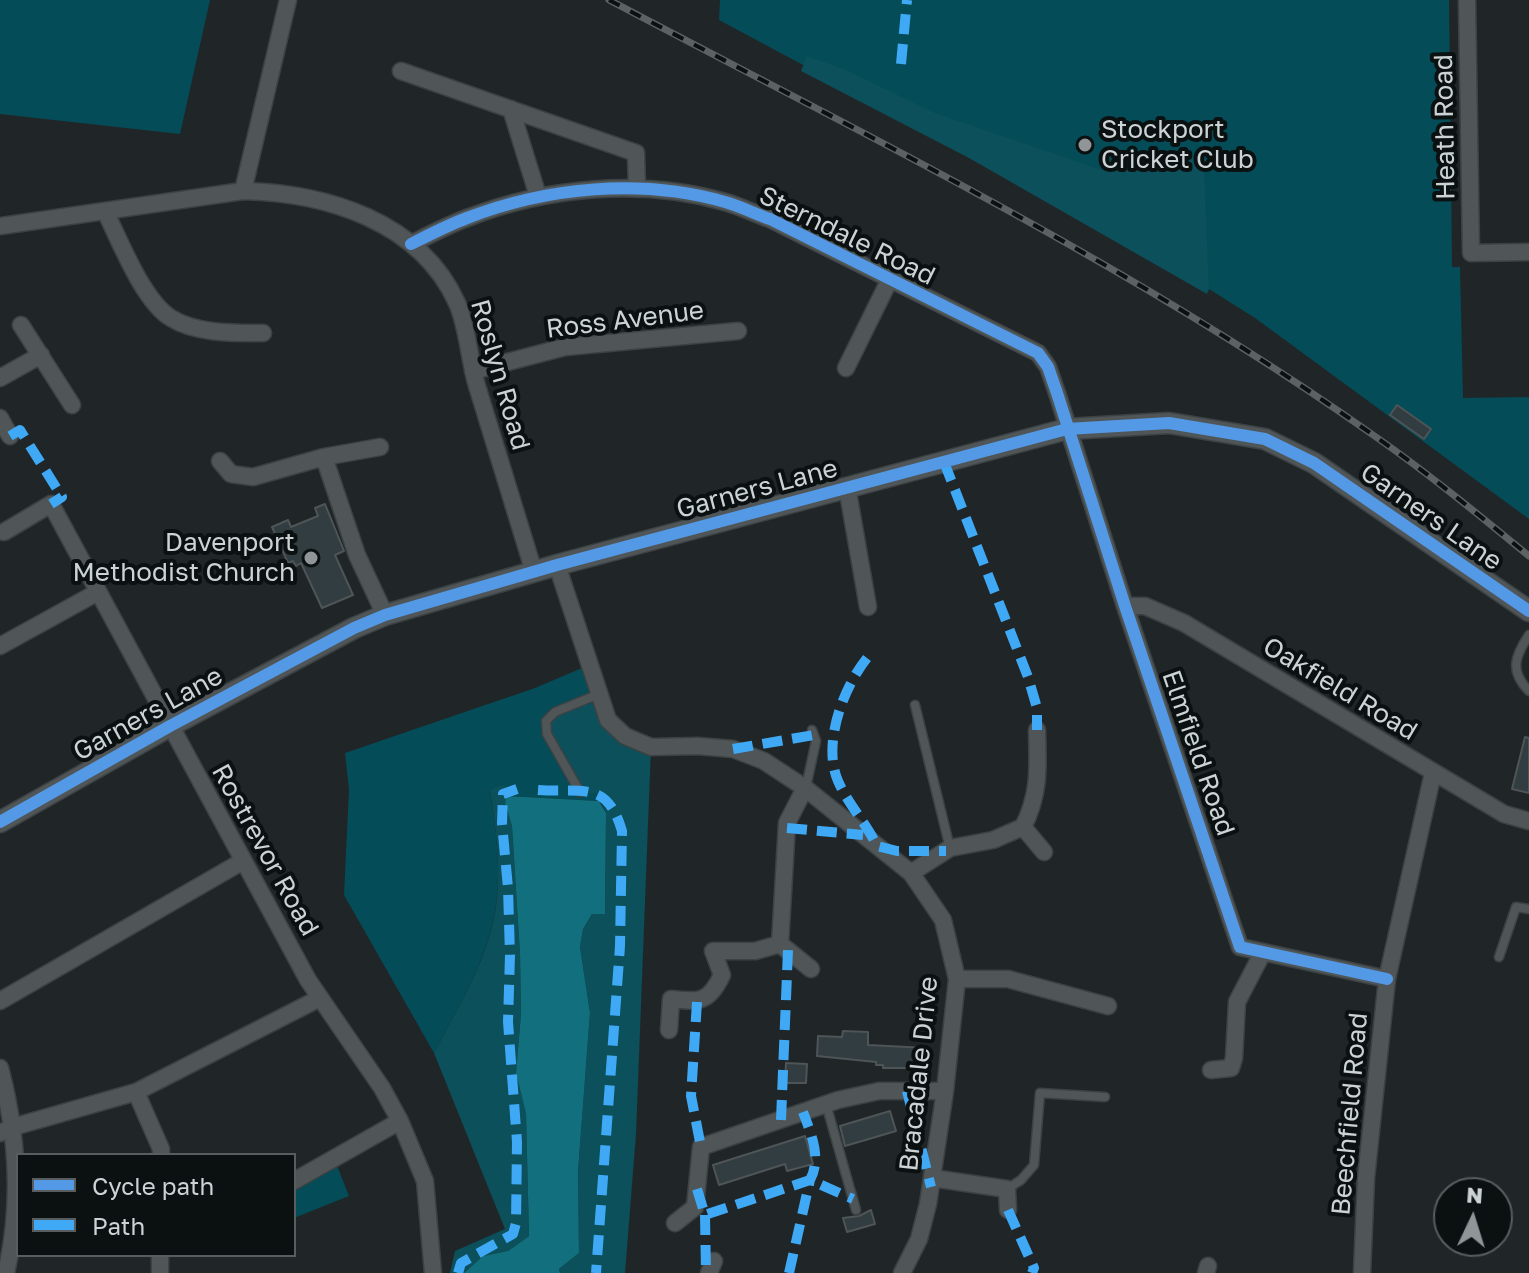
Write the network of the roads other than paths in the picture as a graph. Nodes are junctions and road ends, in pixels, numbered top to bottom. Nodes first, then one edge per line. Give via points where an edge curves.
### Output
1 (288, 0) edge
2 (1467, 0) edge
3 (401, 71) dead end
4 (511, 109) junction
5 (637, 189) junction
6 (243, 191) junction
7 (538, 196) junction
8 (105, 211) junction
9 (0, 226) edge
10 (411, 244) junction
11 (1529, 252) edge
12 (889, 281) junction
13 (21, 325) dead end
14 (738, 331) dead end
15 (263, 333) dead end
16 (41, 355) junction
17 (846, 368) dead end
18 (473, 371) junction
19 (0, 378) edge
20 (72, 405) dead end
21 (0, 418) edge
22 (1067, 429) junction
23 (10, 436) dead end
24 (380, 447) dead end
25 (324, 457) junction
26 (220, 461) dead end
27 (847, 487) junction
28 (4, 532) dead end
29 (557, 565) junction
30 (534, 572) junction
31 (98, 592) junction
32 (1125, 606) junction
33 (868, 607) dead end
34 (1529, 611) edge
35 (385, 615) junction
36 (1529, 635) edge
37 (0, 646) edge
38 (1529, 691) edge
39 (600, 694) junction
40 (915, 705) dead end
41 (170, 726) junction
42 (812, 730) dead end
43 (1037, 730) dead end
44 (1433, 773) junction
45 (805, 788) junction
46 (580, 792) dead end
47 (1529, 821) edge
48 (0, 822) edge
49 (1023, 827) junction
50 (950, 848) junction
51 (1044, 852) dead end
52 (243, 861) junction
53 (911, 873) junction
54 (1529, 909) edge
55 (780, 944) junction
56 (1263, 952) junction
57 (1499, 957) dead end
58 (811, 969) dead end
59 (957, 979) junction
60 (1387, 979) junction
61 (320, 998) junction
62 (0, 1001) edge
63 (1108, 1006) dead end
64 (669, 1030) dead end
65 (0, 1068) edge
66 (1211, 1070) dead end
67 (945, 1091) junction
68 (136, 1092) junction
69 (1105, 1097) dead end
70 (826, 1104) junction
71 (400, 1121) junction
72 (6, 1130) edge
73 (161, 1153) edge
74 (932, 1178) junction
75 (296, 1180) edge
76 (16, 1189) edge
77 (1007, 1189) junction
78 (16, 1204) edge
79 (856, 1210) dead end
80 (1008, 1210) dead end
81 (675, 1223) dead end
82 (6, 1273) edge
83 (433, 1273) edge
84 (902, 1273) edge
85 (1362, 1273) edge

1 - 6 street
2 - 11 street, Heath Road via 1471,253
3 - 4 street
4 - 5 street via 636,153
4 - 7 street
5 - 7 street, Sterndale Road
5 - 12 street, Sterndale Road via 725,202 770,219
6 - 8 street, Roslyn Road
6 - 10 street, Roslyn Road via 321,199 363,214
7 - 10 street, Sterndale Road via 466,218
8 - 9 street, Roslyn Road
8 - 15 street via 144,290 170,318 210,332
10 - 18 street, Roslyn Road via 438,270 458,305
12 - 17 street
12 - 22 street, Sterndale Road via 1038,353 1048,367
13 - 16 street
14 - 18 street, Ross Avenue via 565,347
16 - 19 street
16 - 20 street
18 - 30 street, Roslyn Road
21 - 23 street
22 - 27 street, Garners Lane
22 - 32 street, Elmfield Road
22 - 34 street, Garners Lane via 1169,423 1265,439 1314,463
24 - 25 street
25 - 26 street via 253,477 231,474
25 - 35 street via 357,555
27 - 29 street, Garners Lane
27 - 33 street
28 - 31 street, Rostrevor Road via 51,504
29 - 30 street, Garners Lane
29 - 39 street, Bracadale Drive
30 - 35 street, Garners Lane
31 - 37 street
31 - 41 street, Rostrevor Road
32 - 44 street, Oakfield Road via 1145,606 1184,623
32 - 56 street, Elmfield Road via 1240,947
35 - 41 street, Garners Lane
36 - 38 lane via 1514,664 1517,678
39 - 45 street, Bracadale Drive via 608,720 625,736 651,747 733,749 764,761
39 - 46 lane via 555,712 546,721 547,734
40 - 50 lane
41 - 48 street, Garners Lane
41 - 52 street, Rostrevor Road
42 - 45 lane via 816,741
43 - 49 street via 1034,806
44 - 47 street, Oakfield Road via 1504,814
44 - 60 street, Beechfield Road
45 - 53 street, Bracadale Drive
45 - 55 street via 787,823
49 - 50 street via 993,840
49 - 51 street
50 - 53 street
52 - 61 street, Rostrevor Road
52 - 62 street
53 - 59 street, Bracadale Drive via 943,920
54 - 57 lane via 1516,907
55 - 58 street
55 - 64 street via 755,951 713,951 722,975 714,993 697,1002 671,999
56 - 60 street, Elmfield Road
56 - 66 street via 1237,1002 1231,1068
59 - 63 street via 1008,979
59 - 67 street, Bracadale Drive
60 - 85 street, Beechfield Road via 1366,1178
61 - 68 street
61 - 71 street, Rostrevor Road
65 - 72 street
67 - 70 street via 879,1091
67 - 74 street, Bracadale Drive
68 - 72 street
68 - 73 street
69 - 77 lane via 1040,1093 1034,1165
70 - 79 lane
70 - 81 street via 701,1147 695,1207
71 - 75 street
71 - 83 street, Rostrevor Road via 425,1181
72 - 76 street
74 - 77 street
74 - 84 street, Bracadale Drive via 919,1239
77 - 80 street
78 - 82 street

